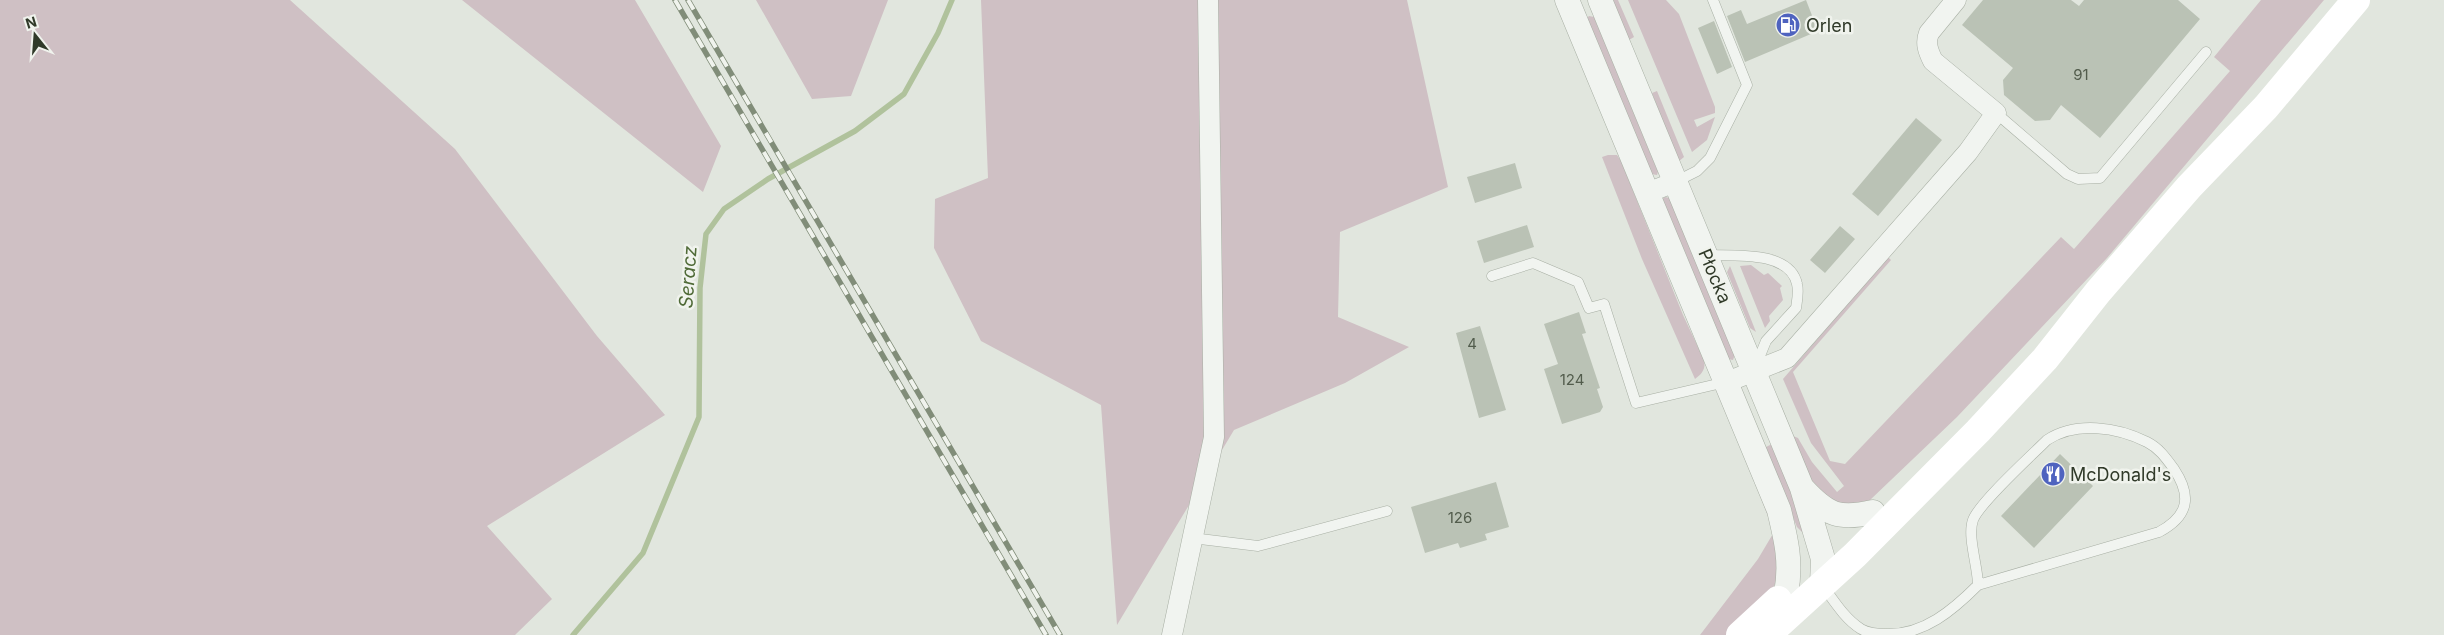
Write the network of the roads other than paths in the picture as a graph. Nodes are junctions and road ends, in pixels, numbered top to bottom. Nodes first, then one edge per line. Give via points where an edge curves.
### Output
1 (1208, 0) edge
2 (1600, 0) edge
3 (1712, 0) edge
4 (1956, 0) edge
5 (2332, 0) edge
6 (2356, 0) edge
7 (1575, 4) edge
8 (2206, 52) dead end
9 (1996, 113) junction
10 (1675, 182) junction
11 (2189, 187) junction
12 (1648, 193) junction
13 (1706, 255) junction
14 (1492, 276) dead end
15 (2098, 292) junction
16 (1754, 371) junction
17 (1727, 382) junction
18 (1802, 488) junction
19 (1779, 510) junction
20 (1387, 511) dead end
21 (1874, 512) junction
22 (1192, 538) junction
23 (1819, 571) junction
24 (1978, 585) junction
25 (1786, 592) junction
26 (1861, 632) edge
27 (1172, 635) edge
28 (1740, 635) edge
29 (1767, 635) edge

1 - 22 street via 1214,437
2 - 10 street, Płocka
3 - 10 lane via 1747,85 1710,158 1696,171
4 - 9 street via 1929,33 1927,49 1933,61
5 - 11 main road via 2254,97
6 - 11 main road via 2266,106
7 - 12 street, Płocka
8 - 9 lane via 2100,178 2078,180 2067,174
9 - 16 street via 1968,152 1787,358
10 - 12 street
10 - 13 street, Płocka
11 - 15 main road
12 - 17 street, Płocka
13 - 16 street, Płocka
13 - 16 lane via 1754,256 1776,261 1791,272 1797,284 1796,308 1766,341
14 - 17 lane via 1533,264 1578,282 1589,308 1604,304 1636,403
15 - 21 main road
15 - 23 main road via 2045,359 1919,492
16 - 17 street
16 - 18 street, Płocka
17 - 19 street, Płocka
18 - 21 street, Płocka via 1817,505 1835,515 1853,517
18 - 23 street, Płocka
19 - 23 street, Płocka
19 - 25 street, Płocka via 1790,567
20 - 22 lane via 1258,546
21 - 23 main road
22 - 27 street
23 - 25 main road
23 - 26 lane
23 - 29 main road
24 - 24 lane via 2171,526 2185,502 2180,478 2164,455 2147,442 2096,427 2058,432 1982,506 1973,519 1971,534
24 - 26 lane via 1957,606 1934,622 1913,631 1896,634
25 - 28 main road

